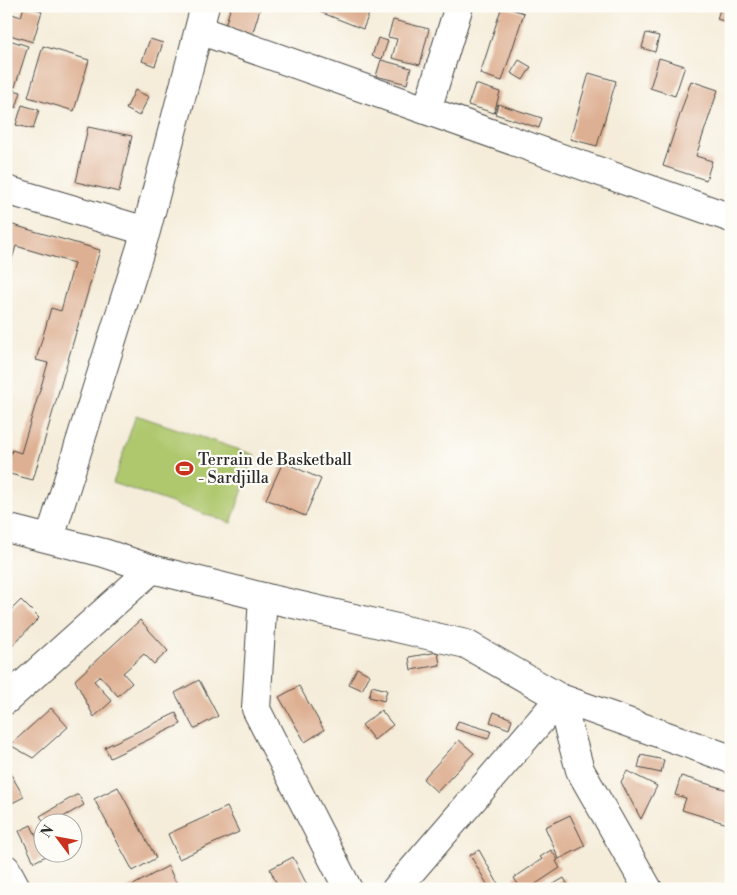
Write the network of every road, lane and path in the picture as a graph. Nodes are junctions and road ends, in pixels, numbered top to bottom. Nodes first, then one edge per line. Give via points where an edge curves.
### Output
1 (459, 6) edge
2 (202, 18) edge
3 (427, 110) junction
4 (6, 190) edge
5 (731, 218) edge
6 (146, 231) junction
7 (6, 528) edge
8 (50, 538) junction
9 (152, 569) junction
10 (262, 597) junction
11 (560, 698) junction
12 (6, 700) edge
13 (731, 759) edge
14 (6, 869) edge
15 (17, 889) edge
16 (348, 889) edge
17 (396, 889) edge
18 (648, 889) edge

1 - 3 street
2 - 3 street
2 - 6 street
3 - 5 street
4 - 6 street
6 - 8 street
7 - 8 street
8 - 9 street
9 - 10 street
9 - 12 street
10 - 11 street via 466,644
10 - 16 street via 256,709
11 - 13 street
11 - 17 street
11 - 18 street via 580,770
14 - 15 street

